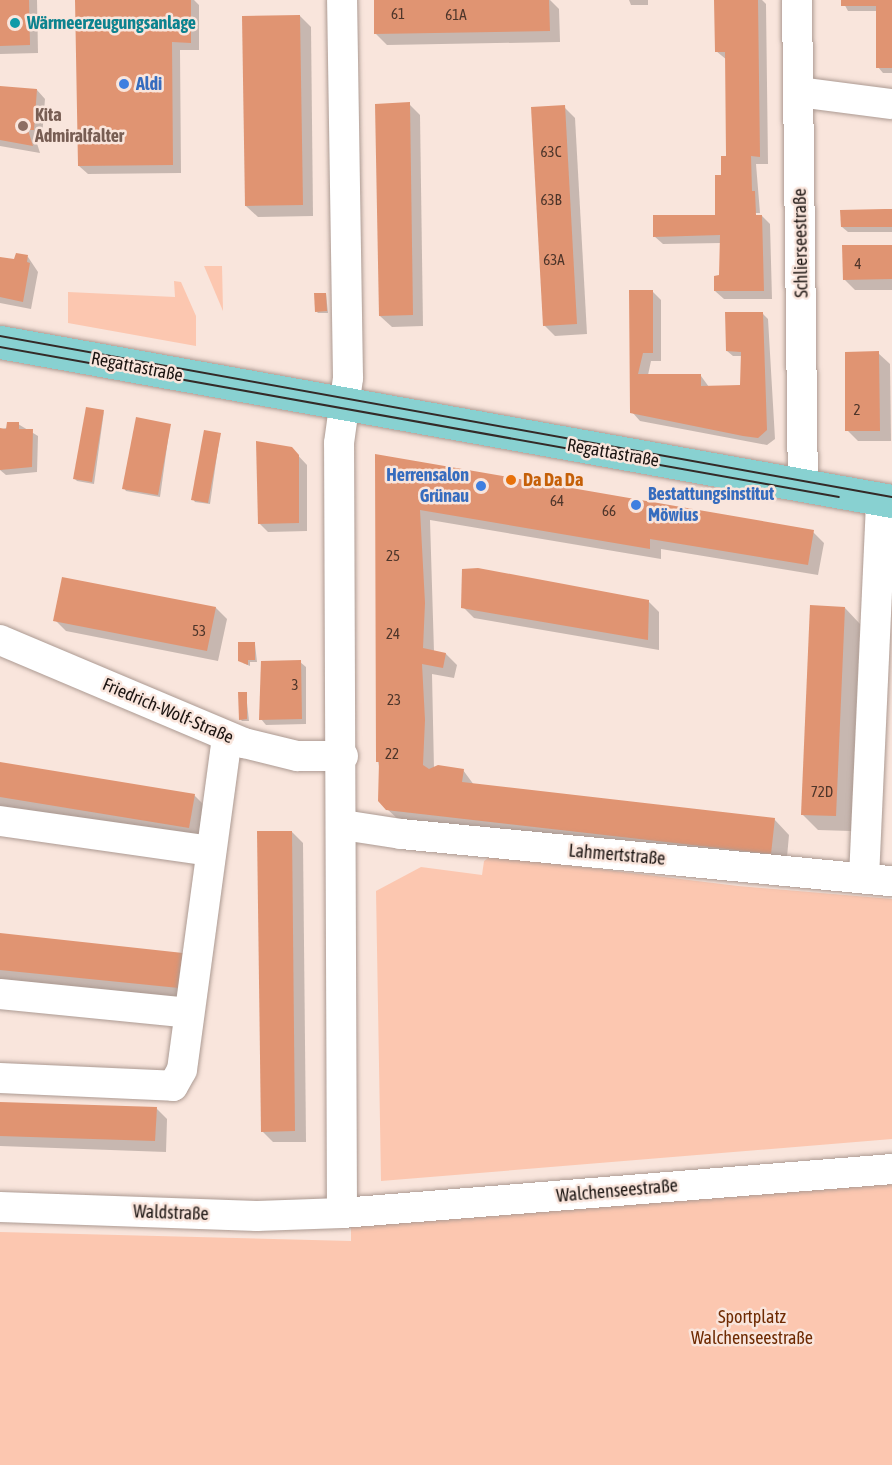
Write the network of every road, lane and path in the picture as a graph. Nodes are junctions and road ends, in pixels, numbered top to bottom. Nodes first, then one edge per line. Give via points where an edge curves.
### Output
1 (342, 0) edge
2 (797, 0) edge
3 (799, 92) junction
4 (892, 104) edge
5 (0, 342) edge
6 (345, 406) junction
7 (803, 486) junction
8 (887, 500) edge
9 (0, 640) edge
10 (227, 737) junction
11 (343, 756) junction
12 (0, 820) edge
13 (343, 825) junction
14 (210, 851) junction
15 (878, 880) edge
16 (0, 994) edge
17 (189, 1013) junction
18 (0, 1078) edge
19 (892, 1168) edge
20 (0, 1207) edge
21 (342, 1213) junction

1 - 6 street via 348,378
2 - 3 street, Schlierseestraße
3 - 4 street
3 - 7 street, Schlierseestraße
5 - 6 main road, Regattastraße
6 - 7 main road, Regattastraße
6 - 11 street via 339,443
7 - 8 main road, Regattastraße
8 - 15 street, Regattastraße
9 - 10 street, Friedrich-Wolf-Straße
10 - 11 street, Friedrich-Wolf-Straße via 297,756
10 - 14 street
11 - 13 street
12 - 14 street
13 - 15 street, Lahmertstraße via 401,834
13 - 21 street
14 - 17 street
16 - 17 street
17 - 18 street via 182,1070 173,1086
19 - 21 street, Walchenseestraße
20 - 21 street, Waldstraße via 257,1216

